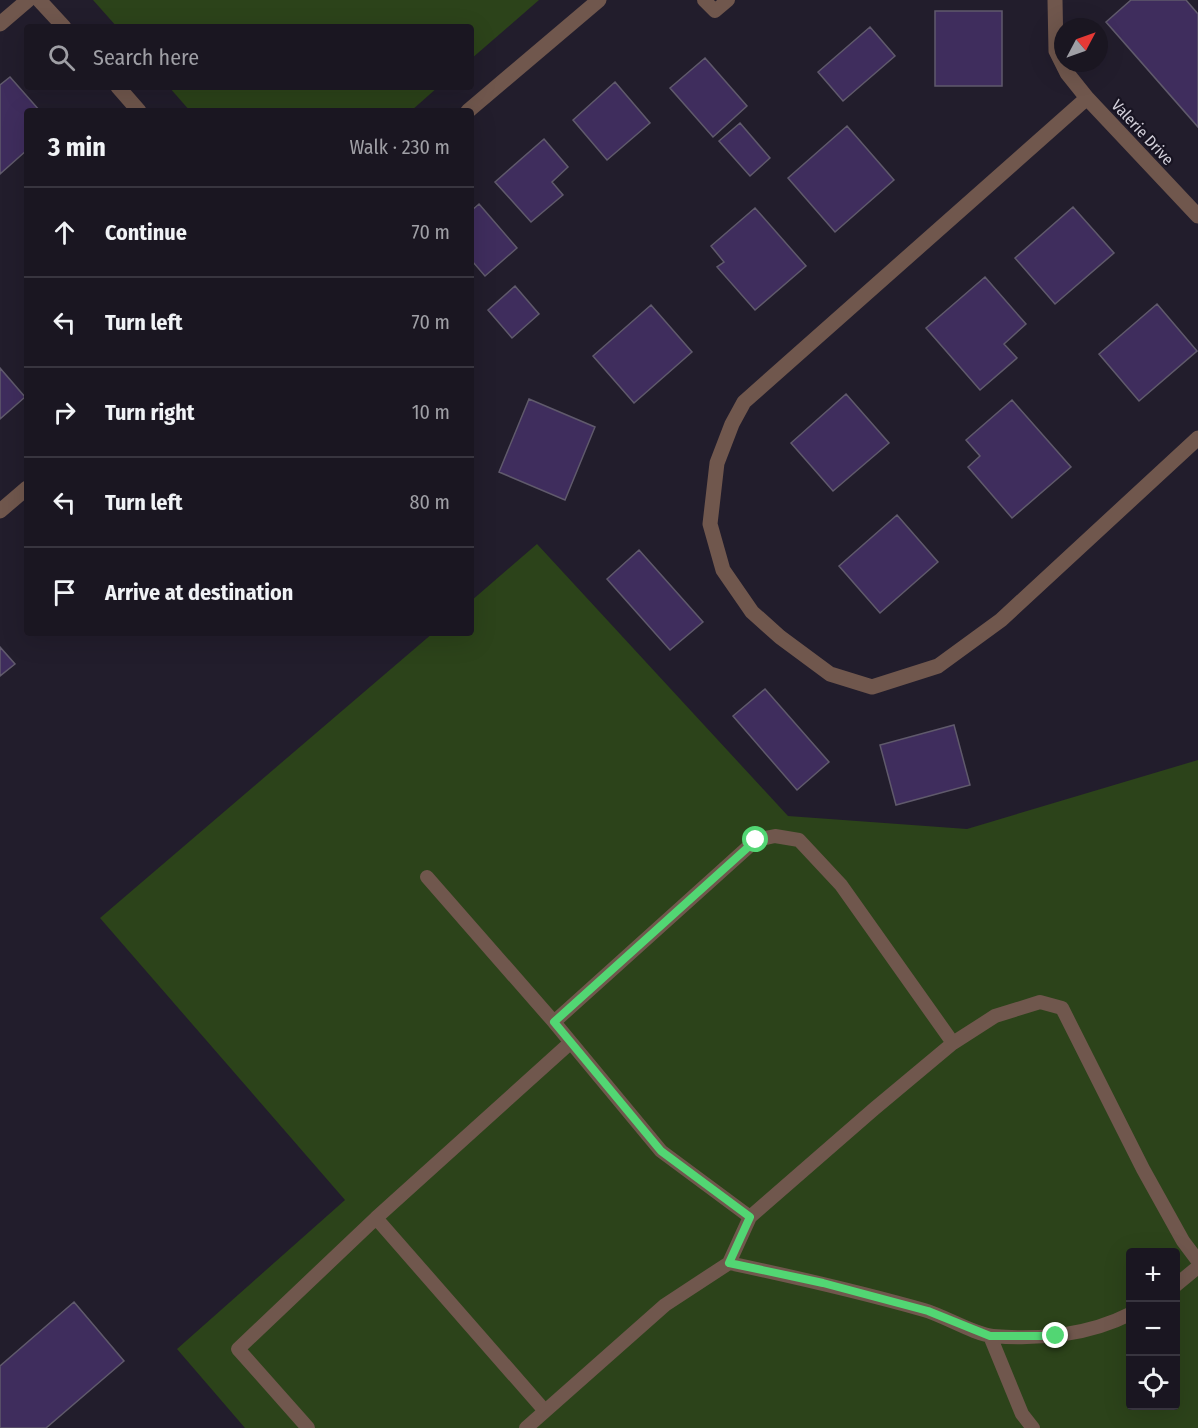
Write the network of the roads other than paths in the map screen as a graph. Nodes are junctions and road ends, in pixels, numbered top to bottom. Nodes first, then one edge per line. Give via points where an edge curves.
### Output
1 (28, 0) edge
2 (39, 0) edge
3 (599, 0) edge
4 (704, 0) edge
5 (728, 0) edge
6 (1055, 0) edge
7 (0, 24) edge
8 (61, 24) edge
9 (121, 90) edge
10 (1087, 98) junction
11 (136, 108) edge
12 (472, 108) edge
13 (1198, 216) edge
14 (1198, 438) edge
15 (24, 491) edge
16 (0, 511) edge
17 (427, 877) dead end
18 (554, 1022) junction
19 (570, 1043) junction
20 (953, 1044) junction
21 (750, 1217) junction
22 (376, 1218) junction
23 (1198, 1261) edge
24 (729, 1263) junction
25 (1198, 1267) edge
26 (1180, 1282) edge
27 (1126, 1316) edge
28 (990, 1336) junction
29 (544, 1411) junction
30 (308, 1428) edge
31 (526, 1428) edge
32 (1033, 1428) edge

1 - 7 street
2 - 8 street
3 - 12 street
4 - 5 lane via 715,11
6 - 10 street, Valerie Drive via 1056,51
9 - 11 street
10 - 13 street, Valerie Drive
10 - 14 street via 744,402 717,463 710,524 723,570 752,612 780,638 830,675 872,687 938,666 1001,620
15 - 16 street
17 - 18 lane
18 - 19 lane
18 - 20 lane via 756,840 775,836 799,840 841,885
19 - 21 lane via 661,1151
19 - 22 lane
20 - 21 lane
20 - 23 lane via 995,1016 1040,1002 1062,1008 1143,1169
21 - 24 lane
22 - 29 lane
22 - 30 lane via 238,1349
24 - 28 lane via 928,1311
24 - 29 lane via 665,1305
25 - 26 lane
27 - 28 lane via 1056,1336
28 - 32 lane via 1022,1414
29 - 31 lane

